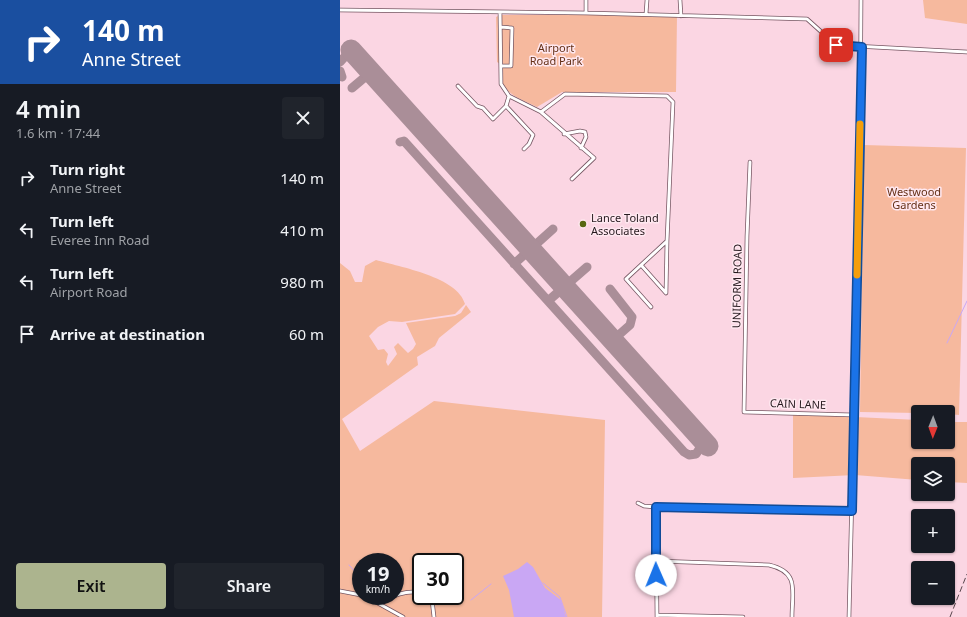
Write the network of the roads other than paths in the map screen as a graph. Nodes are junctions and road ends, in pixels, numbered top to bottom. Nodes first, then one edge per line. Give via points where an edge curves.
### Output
1 (586, 0) edge
2 (647, 0) edge
3 (680, 0) edge
4 (861, 0) edge
5 (340, 10) edge
6 (500, 12) junction
7 (586, 13) junction
8 (646, 14) junction
9 (681, 16) junction
10 (501, 27) junction
11 (862, 47) junction
12 (967, 52) edge
13 (501, 66) junction
14 (458, 86) dead end
15 (509, 96) junction
16 (506, 106) junction
17 (541, 112) junction
18 (564, 134) junction
19 (581, 148) junction
20 (524, 149) dead end
21 (750, 162) dead end
22 (572, 179) dead end
23 (667, 241) junction
24 (641, 265) junction
25 (651, 307) dead end
26 (744, 410) joint
27 (854, 415) junction
28 (638, 503) dead end
29 (656, 507) junction
30 (852, 511) junction
31 (656, 561) junction
32 (340, 591) edge
33 (352, 593) edge
34 (383, 605) edge
35 (432, 605) edge
36 (657, 616) edge
37 (403, 617) edge
38 (434, 617) edge
39 (743, 617) edge
40 (792, 617) edge
41 (849, 617) edge

1 - 7 street
2 - 8 street
3 - 9 street
4 - 11 street
5 - 6 street
6 - 7 street
6 - 10 street
7 - 8 street
8 - 9 street
9 - 11 street via 807,19 836,45
10 - 13 street
10 - 13 street via 512,28 511,66
11 - 12 street
11 - 27 street
13 - 15 street via 501,84
14 - 16 street via 493,119
15 - 16 street
15 - 17 street
16 - 20 street via 533,135
17 - 18 street
17 - 23 street via 564,94 667,96 673,102
18 - 19 street
18 - 19 street via 585,132 586,137
19 - 22 street via 594,158
21 - 26 street, UNIFORM ROAD
23 - 24 street
23 - 24 street via 666,293
24 - 25 street via 626,279
26 - 27 street, CAIN LANE
27 - 30 street
28 - 29 street
29 - 30 street
29 - 31 street
30 - 41 street
31 - 36 street
31 - 40 street via 778,567 792,578
32 - 33 street
34 - 37 street
35 - 38 street
36 - 39 street

